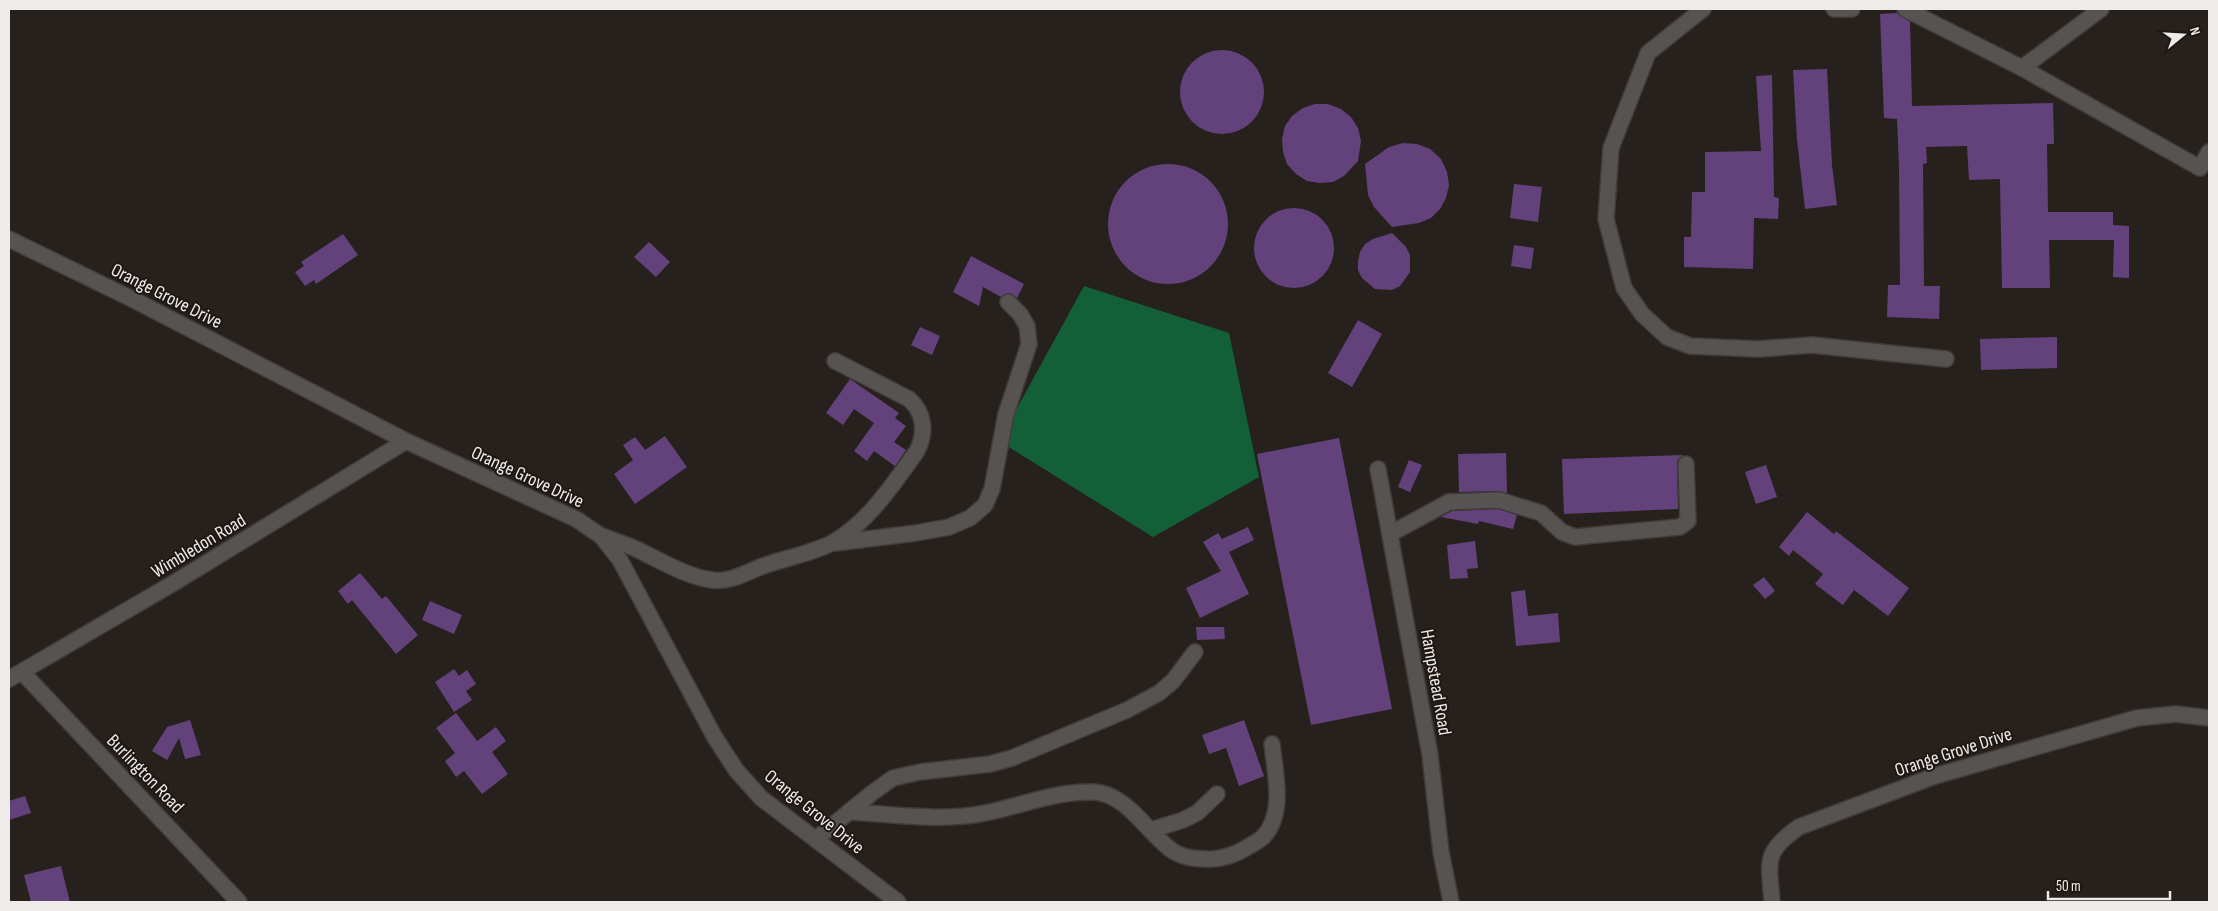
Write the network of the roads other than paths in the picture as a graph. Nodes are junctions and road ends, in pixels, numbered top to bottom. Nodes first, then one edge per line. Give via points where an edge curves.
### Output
1 (1703, 9) edge
2 (1834, 9) edge
3 (1852, 9) edge
4 (1905, 9) edge
5 (2101, 9) edge
6 (2022, 68) junction
7 (2209, 152) edge
8 (2205, 172) edge
9 (9, 239) edge
10 (1008, 302) dead end
11 (835, 360) dead end
12 (1946, 360) dead end
13 (406, 442) junction
14 (1686, 464) dead end
15 (1378, 469) dead end
16 (1390, 534) junction
17 (601, 536) junction
18 (831, 543) junction
19 (1195, 652) dead end
20 (22, 672) junction
21 (9, 679) edge
22 (2209, 718) edge
23 (1272, 744) dead end
24 (1218, 794) dead end
25 (849, 812) junction
26 (1151, 830) junction
27 (816, 839) junction
28 (239, 902) edge
29 (898, 902) edge
30 (1451, 902) edge
31 (1772, 902) edge

1 - 12 street via 1648,53 1611,148 1606,219 1624,288 1642,314 1667,337 1690,346 1758,349 1812,345
2 - 3 street
4 - 6 street
5 - 6 street
6 - 8 street
7 - 8 street
9 - 13 street, Orange Grove Drive via 136,301
10 - 18 street via 1027,326 1029,344 1006,414 992,489 985,505 970,518 949,527 916,534
11 - 18 street via 916,405 923,427 923,440 883,496 861,520
13 - 17 street, Orange Grove Drive via 576,520
13 - 20 street, Wimbledon Road
14 - 16 street via 1688,521 1680,527 1575,536 1562,532 1541,513 1499,500 1449,502
15 - 16 street, Hampstead Road
16 - 30 street, Hampstead Road via 1430,755 1441,852
17 - 18 street via 666,565 714,581 737,577
17 - 27 street, Orange Grove Drive via 620,560 714,736 736,770 761,798
19 - 25 street via 1173,681 1127,710 1012,758 893,778
20 - 21 street, Wimbledon Road
20 - 28 street, Burlington Road
22 - 31 street, Orange Grove Drive via 2176,714 2137,718 1935,776 1799,827 1782,839 1772,852
23 - 26 street via 1278,798 1272,825 1262,838 1239,852 1213,859 1192,859 1171,850
24 - 26 street via 1197,813
25 - 26 street via 957,817 1052,796 1092,792 1104,793 1118,801
25 - 27 street
27 - 29 street, Orange Grove Drive

